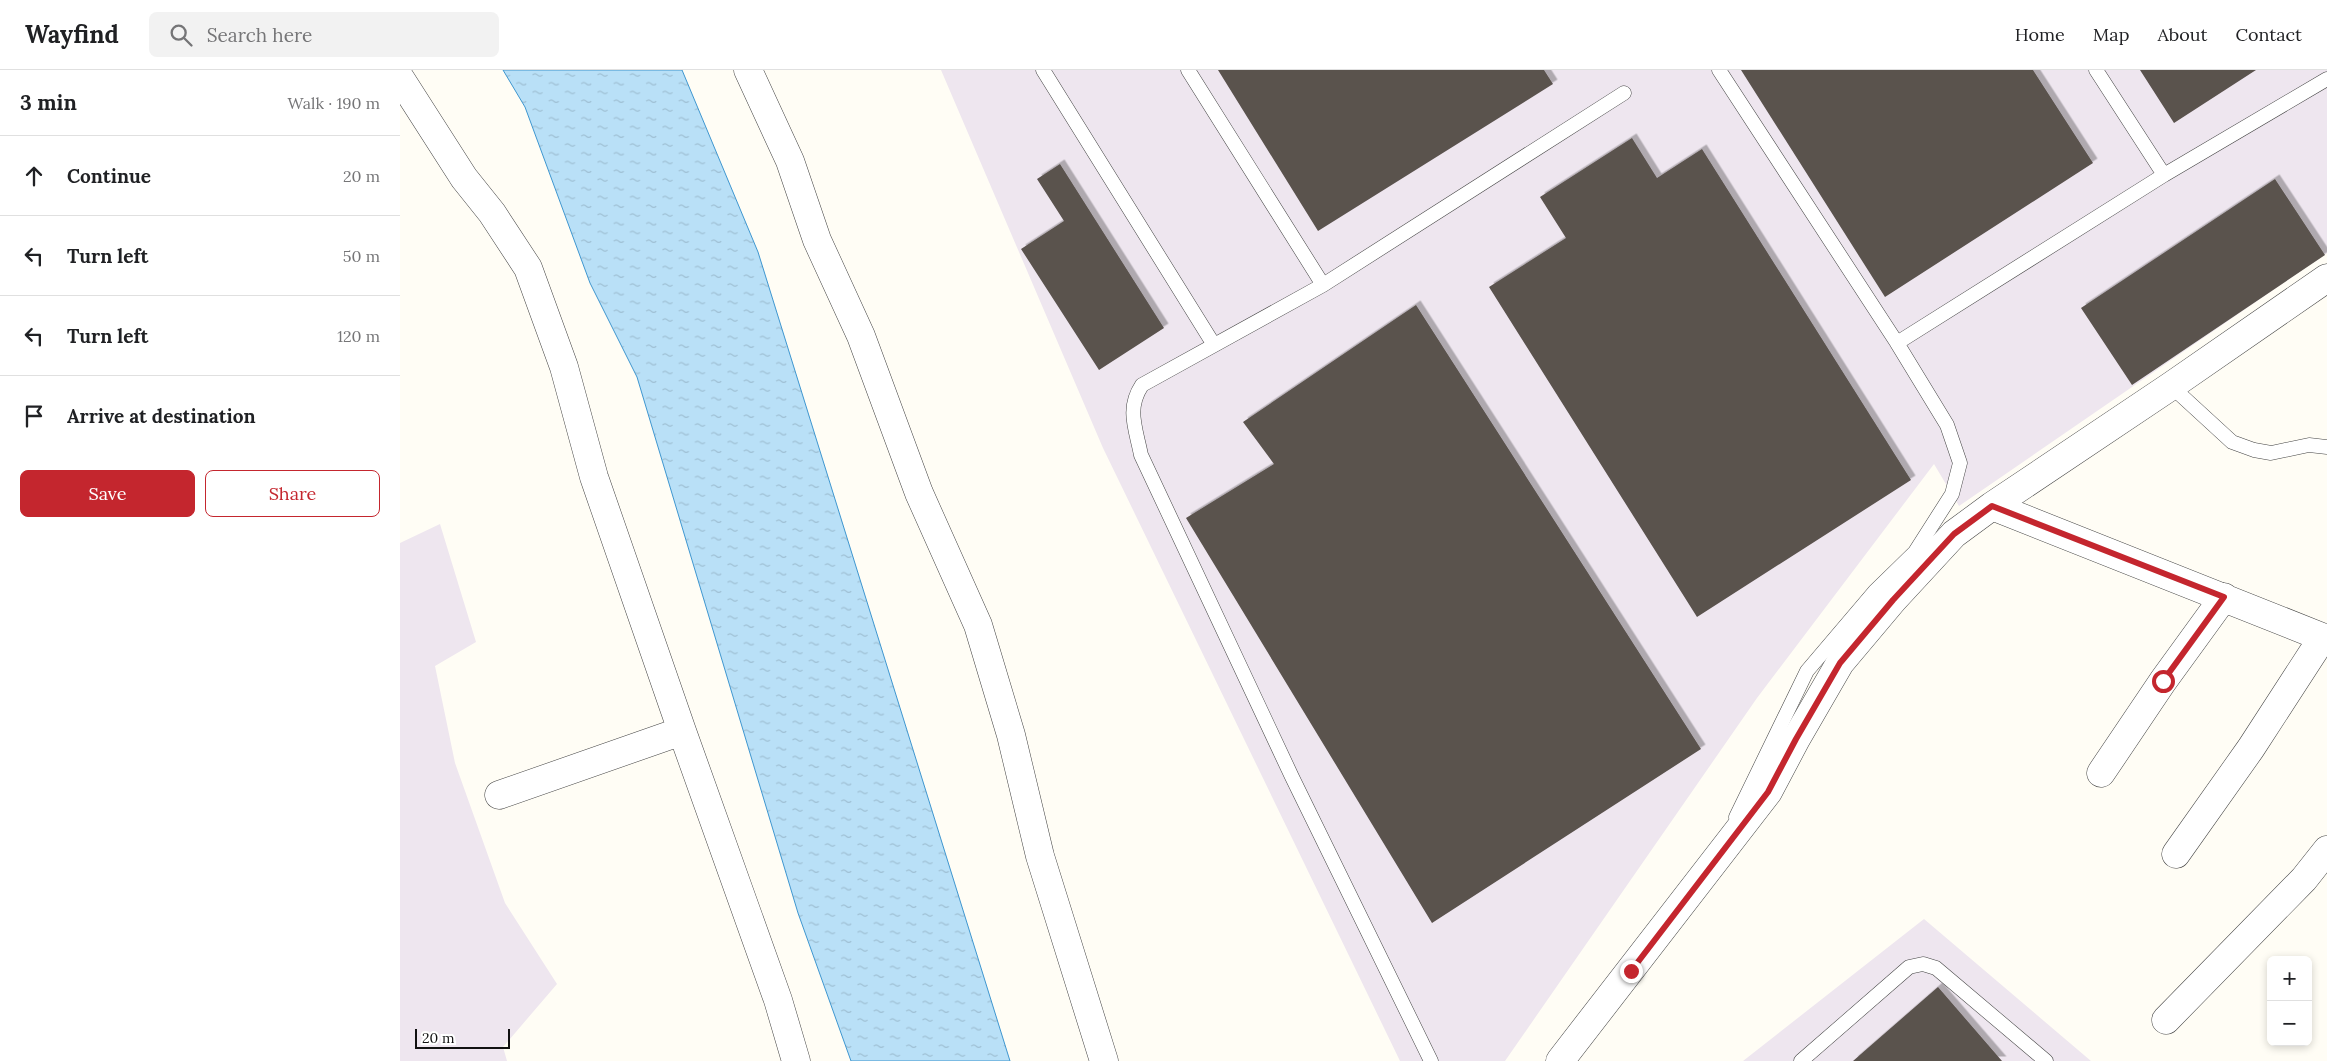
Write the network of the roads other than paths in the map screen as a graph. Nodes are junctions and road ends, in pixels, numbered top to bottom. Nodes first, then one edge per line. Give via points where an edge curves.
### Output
1 (748, 70) edge
2 (1043, 70) edge
3 (1188, 70) edge
4 (1719, 70) edge
5 (2096, 70) edge
6 (2327, 79) edge
7 (403, 88) edge
8 (1624, 93) dead end
9 (2164, 175) junction
10 (2327, 278) edge
11 (1324, 285) junction
12 (1896, 343) junction
13 (1214, 345) junction
14 (2171, 386) junction
15 (2327, 447) edge
16 (1992, 506) junction
17 (2224, 597) junction
18 (2325, 638) edge
19 (682, 731) junction
20 (2101, 773) dead end
21 (499, 795) dead end
22 (2327, 850) edge
23 (2176, 854) dead end
24 (1714, 862) junction
25 (2166, 1020) dead end
26 (796, 1061) edge
27 (1104, 1061) edge
28 (1431, 1061) edge
29 (1560, 1061) edge
30 (1801, 1061) edge
31 (2046, 1061) edge

1 - 27 street via 790,161 817,240 860,336 919,493 978,625 1012,735 1040,856
2 - 13 lane
3 - 11 lane
4 - 12 lane
5 - 9 lane
6 - 9 lane
7 - 19 street via 528,268 564,367 594,477
8 - 11 lane
9 - 12 lane
10 - 14 street
11 - 13 lane
12 - 24 lane via 1948,426 1960,463 1952,494 1915,552 1875,591 1807,671
13 - 28 lane via 1142,385 1134,397 1133,412 1141,455 1292,777
14 - 15 lane via 2232,442 2271,453 2309,445
14 - 16 street
16 - 17 street
16 - 24 street via 1954,534 1840,663 1768,792
17 - 18 street
17 - 20 street
18 - 23 street
19 - 21 street
19 - 26 street via 775,990
22 - 25 street via 2304,879
24 - 29 street
30 - 31 lane via 1909,967 1923,964 1936,968

